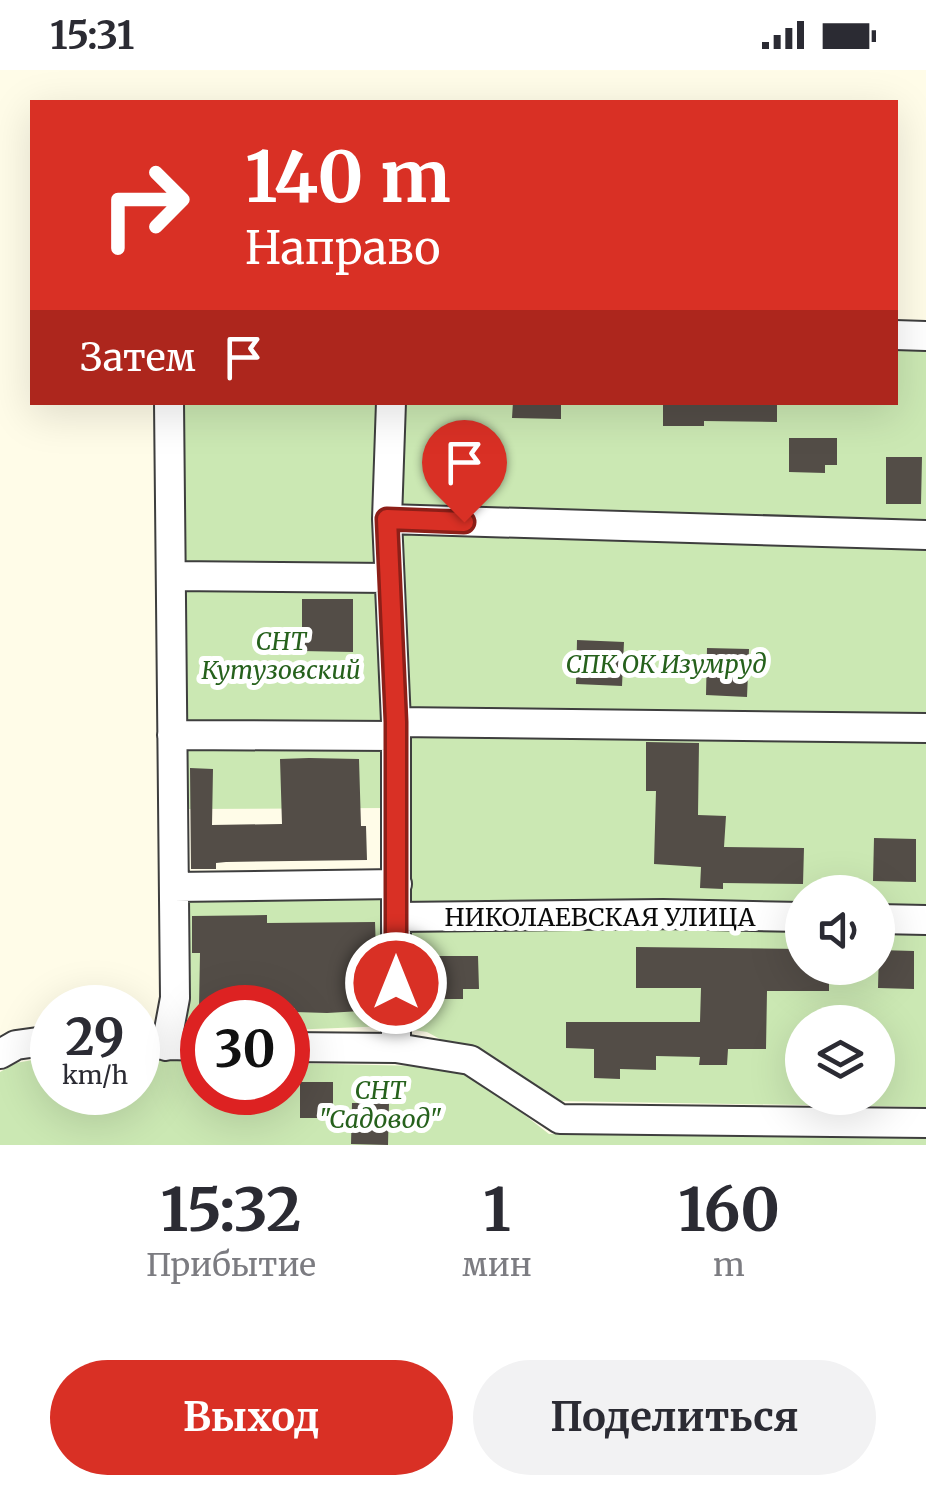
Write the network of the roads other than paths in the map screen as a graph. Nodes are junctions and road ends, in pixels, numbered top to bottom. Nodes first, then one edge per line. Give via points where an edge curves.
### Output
1 (898, 335) edge
2 (926, 336) edge
3 (169, 405) edge
4 (391, 405) edge
5 (387, 519) junction
6 (926, 535) edge
7 (171, 576) junction
8 (390, 578) junction
9 (926, 728) edge
10 (396, 729) junction
11 (172, 736) junction
12 (397, 884) junction
13 (174, 887) junction
14 (397, 917) junction
15 (785, 917) edge
16 (895, 919) edge
17 (926, 920) edge
18 (30, 1043) edge
19 (160, 1046) edge
20 (166, 1046) junction
21 (180, 1046) edge
22 (310, 1047) edge
23 (396, 1048) junction
24 (0, 1054) edge
25 (926, 1123) edge

1 - 2 street
3 - 7 street
4 - 5 street
5 - 6 street
5 - 8 street
7 - 8 street
7 - 11 street
8 - 10 street
9 - 10 street
10 - 11 street
10 - 12 street
11 - 13 street
12 - 13 street
12 - 14 street
13 - 20 street via 174,998
14 - 15 street, НИКОЛАЕВСКАЯ УЛИЦА
14 - 23 street
16 - 17 street
18 - 24 street
19 - 20 street
20 - 21 street
22 - 23 street
23 - 25 street via 470,1060 560,1119

